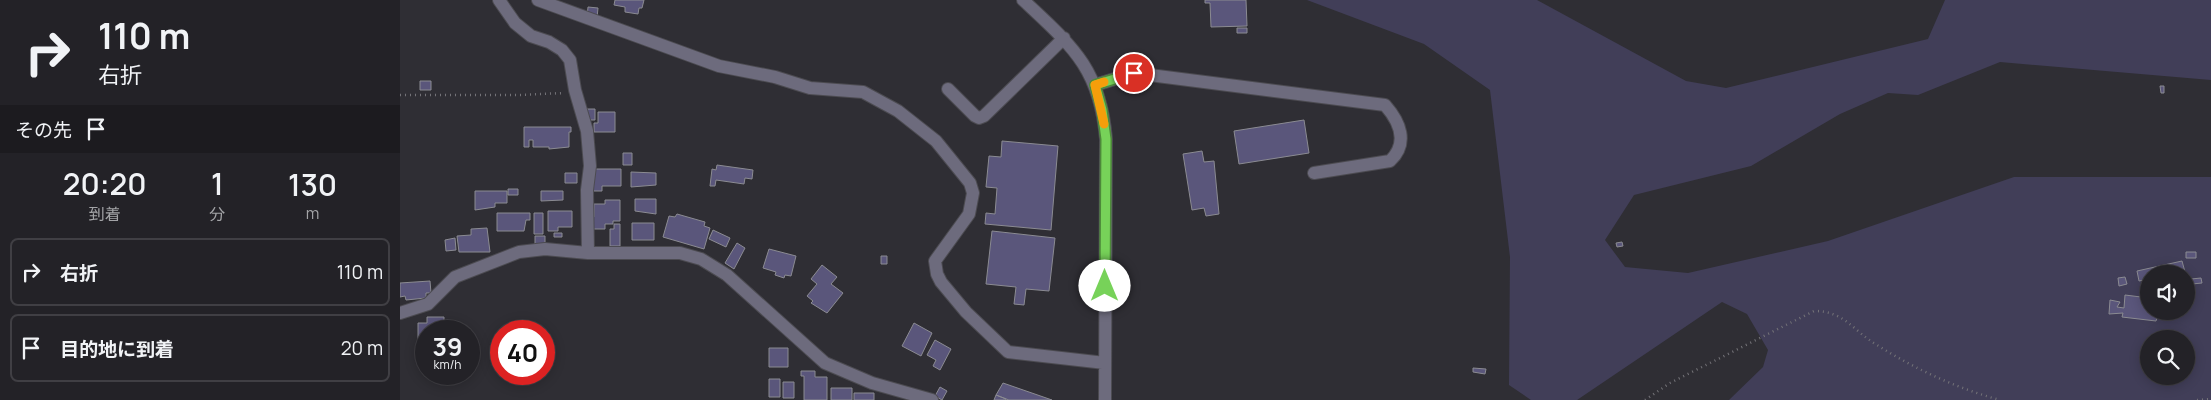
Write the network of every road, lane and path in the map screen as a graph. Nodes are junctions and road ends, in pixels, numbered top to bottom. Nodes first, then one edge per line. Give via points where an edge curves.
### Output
1 (499, 0) edge
2 (538, 0) edge
3 (1024, 0) edge
4 (1064, 38) junction
5 (1095, 85) junction
6 (948, 89) dead end
7 (575, 90) junction
8 (400, 95) edge
9 (1314, 173) dead end
10 (588, 253) junction
11 (400, 313) edge
12 (1105, 363) junction
13 (2211, 399) edge
14 (932, 400) edge
15 (1105, 400) edge
16 (1645, 400) edge
17 (2000, 400) edge
18 (2197, 400) edge

1 - 7 street via 515,23 531,36 562,50 570,60
2 - 12 street via 711,63 810,88 863,92 898,111 936,142 970,183 973,193 968,214 935,261 936,274 946,288 1008,352
3 - 4 street
4 - 5 street via 1078,54
4 - 6 street via 984,116 976,116
5 - 9 street via 1134,73 1385,105 1395,117 1401,143 1398,154 1390,161
5 - 12 street via 1106,139
7 - 8 path via 519,96
7 - 10 street via 587,131 590,166
10 - 11 street via 545,249 519,252 455,277 428,304
10 - 14 street via 666,252 701,259 727,275 826,363 872,383
12 - 15 street
13 - 18 path
16 - 17 path via 1670,383 1814,310 1827,311 1848,321 1874,344 1932,376

